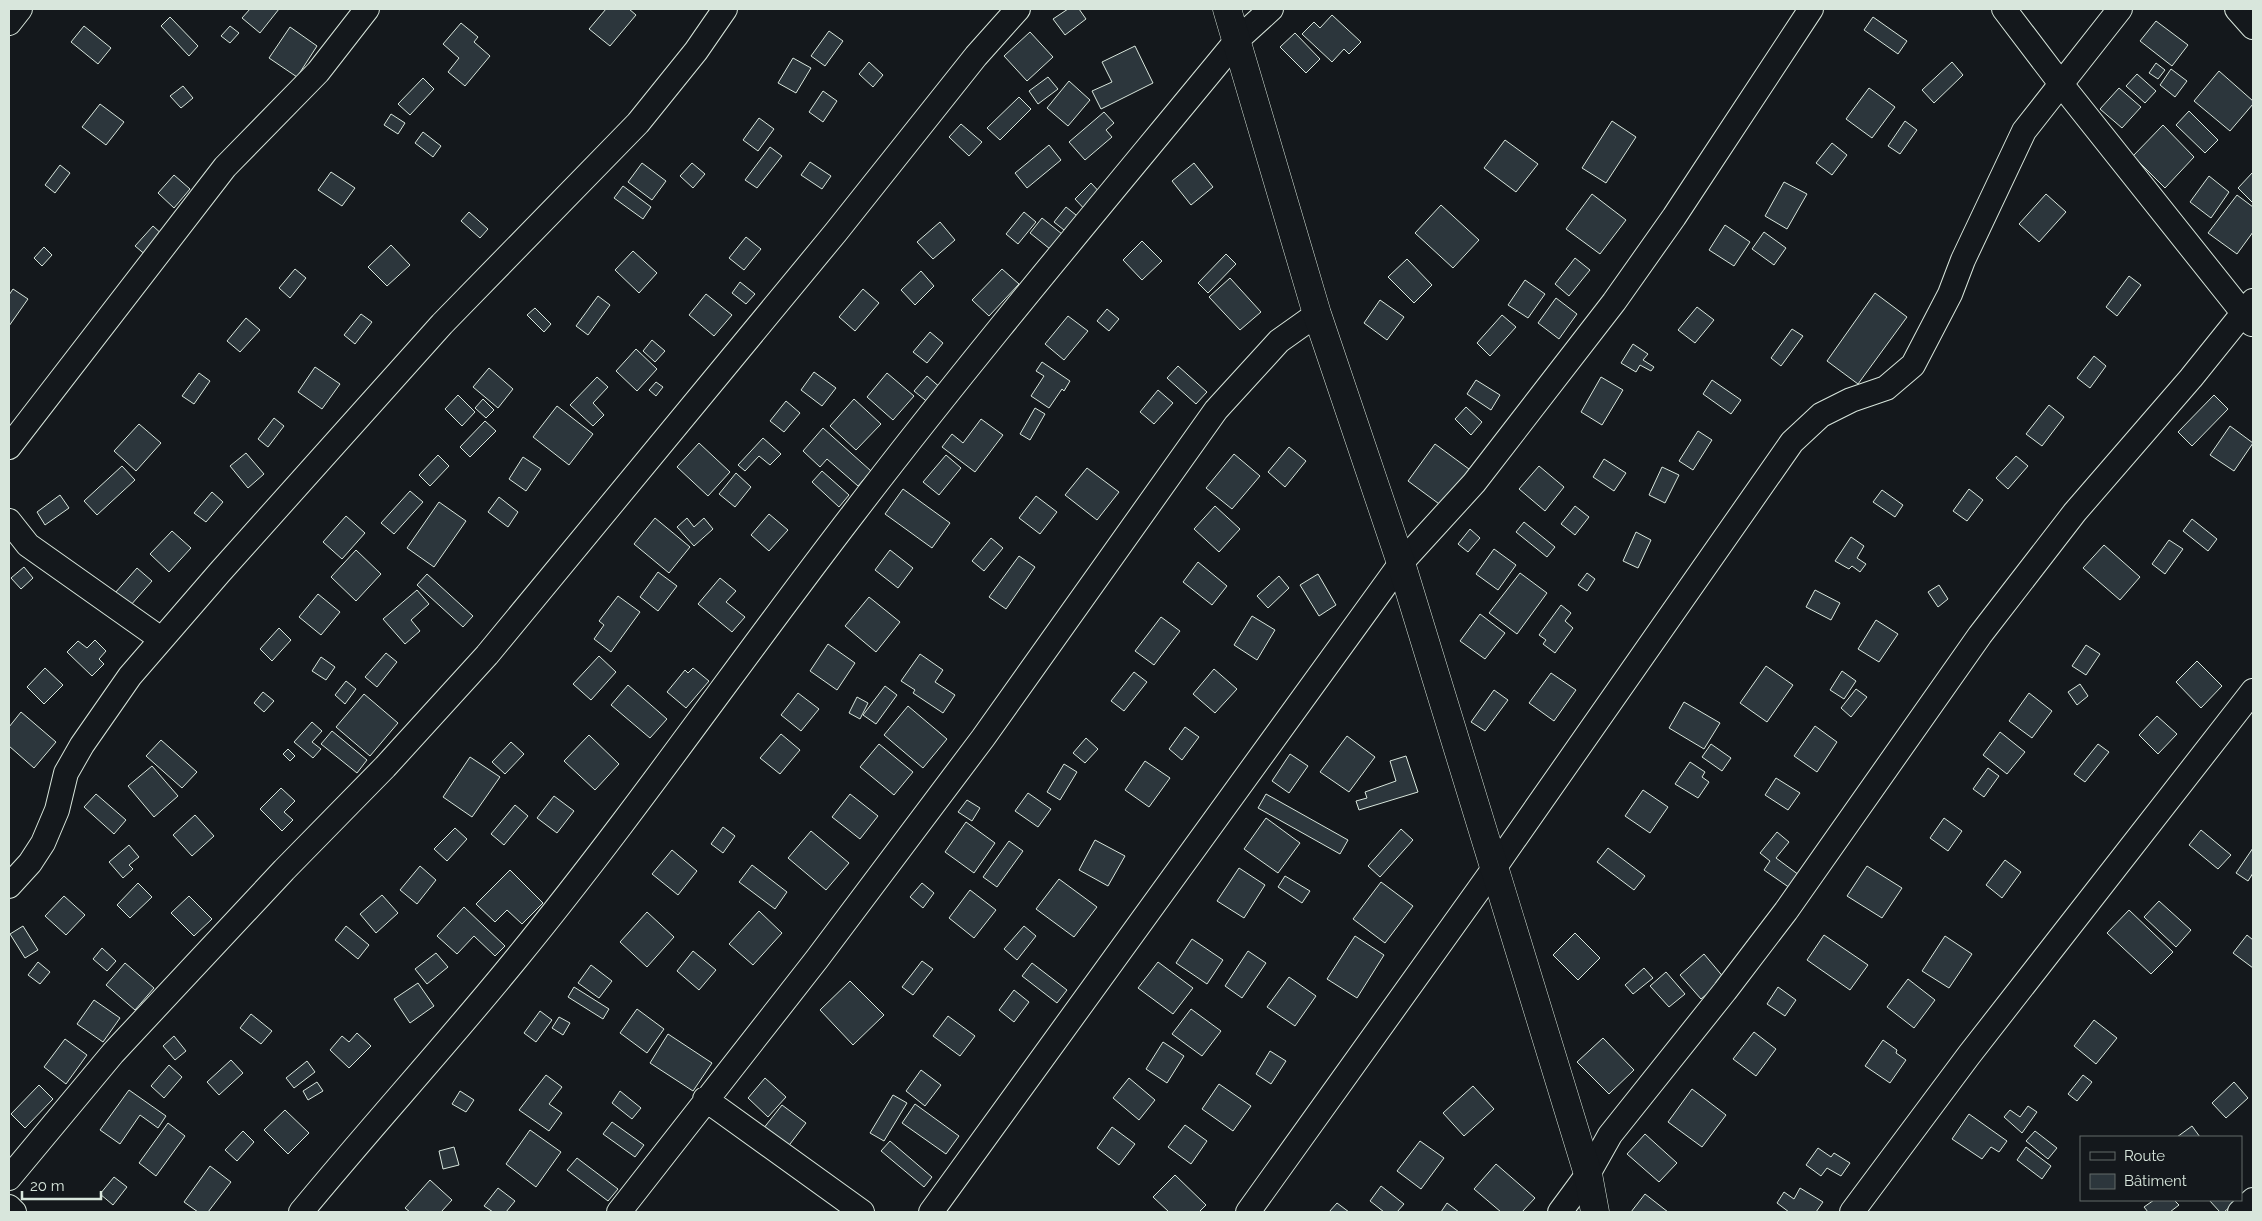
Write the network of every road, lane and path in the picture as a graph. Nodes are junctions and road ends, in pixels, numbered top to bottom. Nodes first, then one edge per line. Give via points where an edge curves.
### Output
1 (20, 9) edge
2 (367, 9) edge
3 (725, 9) edge
4 (1018, 9) edge
5 (1227, 9) edge
6 (1271, 9) edge
7 (1811, 9) edge
8 (2004, 9) edge
9 (2120, 9) edge
10 (2237, 9) edge
11 (9, 22) edge
12 (2253, 27) edge
13 (1237, 40) junction
14 (2061, 84) junction
15 (2250, 313) edge
16 (1317, 314) junction
17 (9, 447) edge
18 (9, 521) edge
19 (1401, 563) junction
20 (161, 639) junction
21 (2253, 690) edge
22 (1495, 868) junction
23 (9, 886) edge
24 (705, 1100) junction
25 (1588, 1174) junction
26 (9, 1178) edge
27 (2253, 1200) edge
28 (9, 1207) edge
29 (14, 1212) edge
30 (301, 1212) edge
31 (618, 1212) edge
32 (862, 1212) edge
33 (932, 1212) edge
34 (1248, 1212) edge
35 (1560, 1212) edge
36 (1595, 1212) edge
37 (1852, 1212) edge
38 (2240, 1212) edge

1 - 11 street
2 - 17 street via 318,72 225,167
3 - 20 street via 638,123 442,324
4 - 26 street via 976,56 836,232 487,655 113,1053
5 - 13 street
6 - 13 street
7 - 19 street via 1614,302 1474,483
8 - 14 street
9 - 14 street
10 - 12 street
13 - 16 street
13 - 30 street via 960,377 852,515 598,856 515,960
14 - 15 street
14 - 22 street via 2024,132 1950,294 1913,365 1886,388 1851,400 1821,416 1792,442
15 - 25 street via 2075,512 1986,628 1786,911 1610,1135
16 - 19 street
16 - 24 street via 1279,341 1216,410 983,738 817,959
18 - 20 street via 28,546
19 - 22 street
19 - 33 street
20 - 23 street via 130,676 82,745 66,773 57,810 43,843
21 - 37 street
22 - 25 street
22 - 34 street
24 - 31 street
24 - 32 street
25 - 35 street
25 - 36 street
27 - 38 street
28 - 29 street

